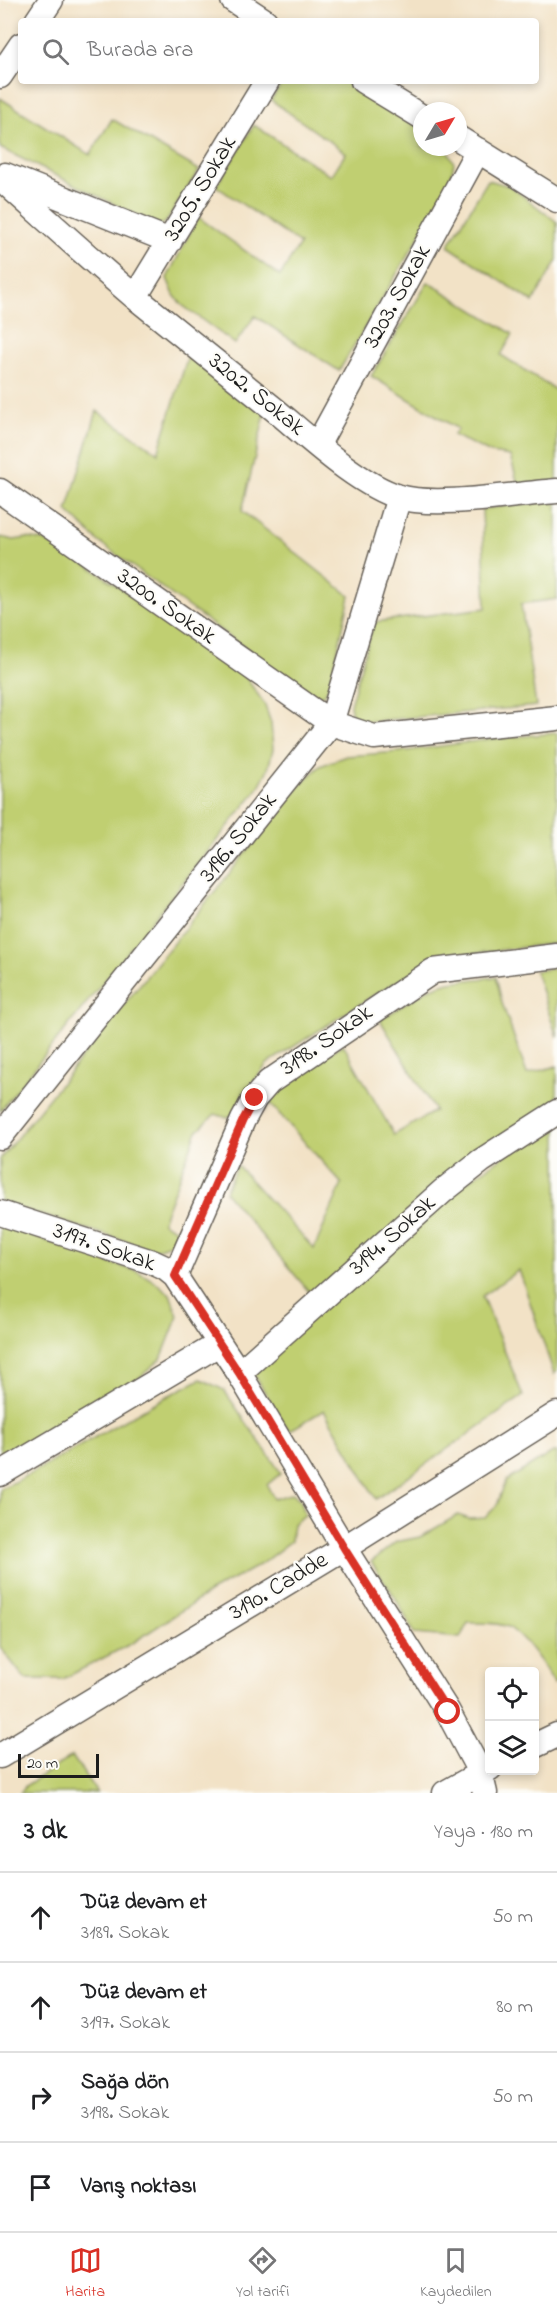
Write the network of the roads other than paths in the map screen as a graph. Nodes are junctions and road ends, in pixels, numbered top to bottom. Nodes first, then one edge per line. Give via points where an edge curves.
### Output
1 (51, 0) edge
2 (233, 0) edge
3 (39, 18) edge
4 (260, 18) edge
5 (18, 49) edge
6 (0, 76) edge
7 (265, 84) edge
8 (368, 84) edge
9 (413, 112) edge
10 (468, 144) edge
11 (0, 173) edge
12 (0, 178) edge
13 (557, 200) edge
14 (170, 241) junction
15 (135, 297) junction
16 (318, 444) junction
17 (0, 491) edge
18 (557, 491) edge
19 (399, 497) junction
20 (557, 718) edge
21 (331, 723) junction
22 (557, 956) edge
23 (557, 1112) edge
24 (0, 1137) edge
25 (0, 1213) edge
26 (175, 1276) junction
27 (219, 1344) junction
28 (239, 1373) junction
29 (557, 1414) edge
30 (0, 1474) edge
31 (344, 1548) junction
32 (557, 1735) edge
33 (539, 1744) edge
34 (0, 1756) edge
35 (485, 1778) edge
36 (445, 1793) edge

1 - 3 street
2 - 4 street
5 - 6 street
7 - 14 street, 3205. Sokak
8 - 9 street
10 - 13 street
10 - 16 street, 3203. Sokak
11 - 14 street
12 - 15 street, 3202. Sokak
14 - 15 street, 3205. Sokak
15 - 16 street, 3202. Sokak
16 - 19 street, 3202. Sokak via 357,475
17 - 21 street, 3200. Sokak
18 - 19 street, 3202. Sokak via 454,500
19 - 21 street, 3196. Sokak
20 - 21 street, 3200. Sokak via 374,737
21 - 24 street, 3196. Sokak
22 - 26 street, 3198. Sokak via 433,971 270,1082 243,1120
23 - 28 street, 3194. Sokak via 481,1161 443,1191
25 - 26 street, 3197. Sokak via 152,1262
26 - 27 street, 3197. Sokak
27 - 28 street, 3197. Sokak
27 - 30 street
28 - 31 street, 3197. Sokak
29 - 31 street, 3190. Cadde
31 - 34 street, 3190. Cadde
31 - 35 street, 3197. Sokak
32 - 33 street
35 - 36 street

